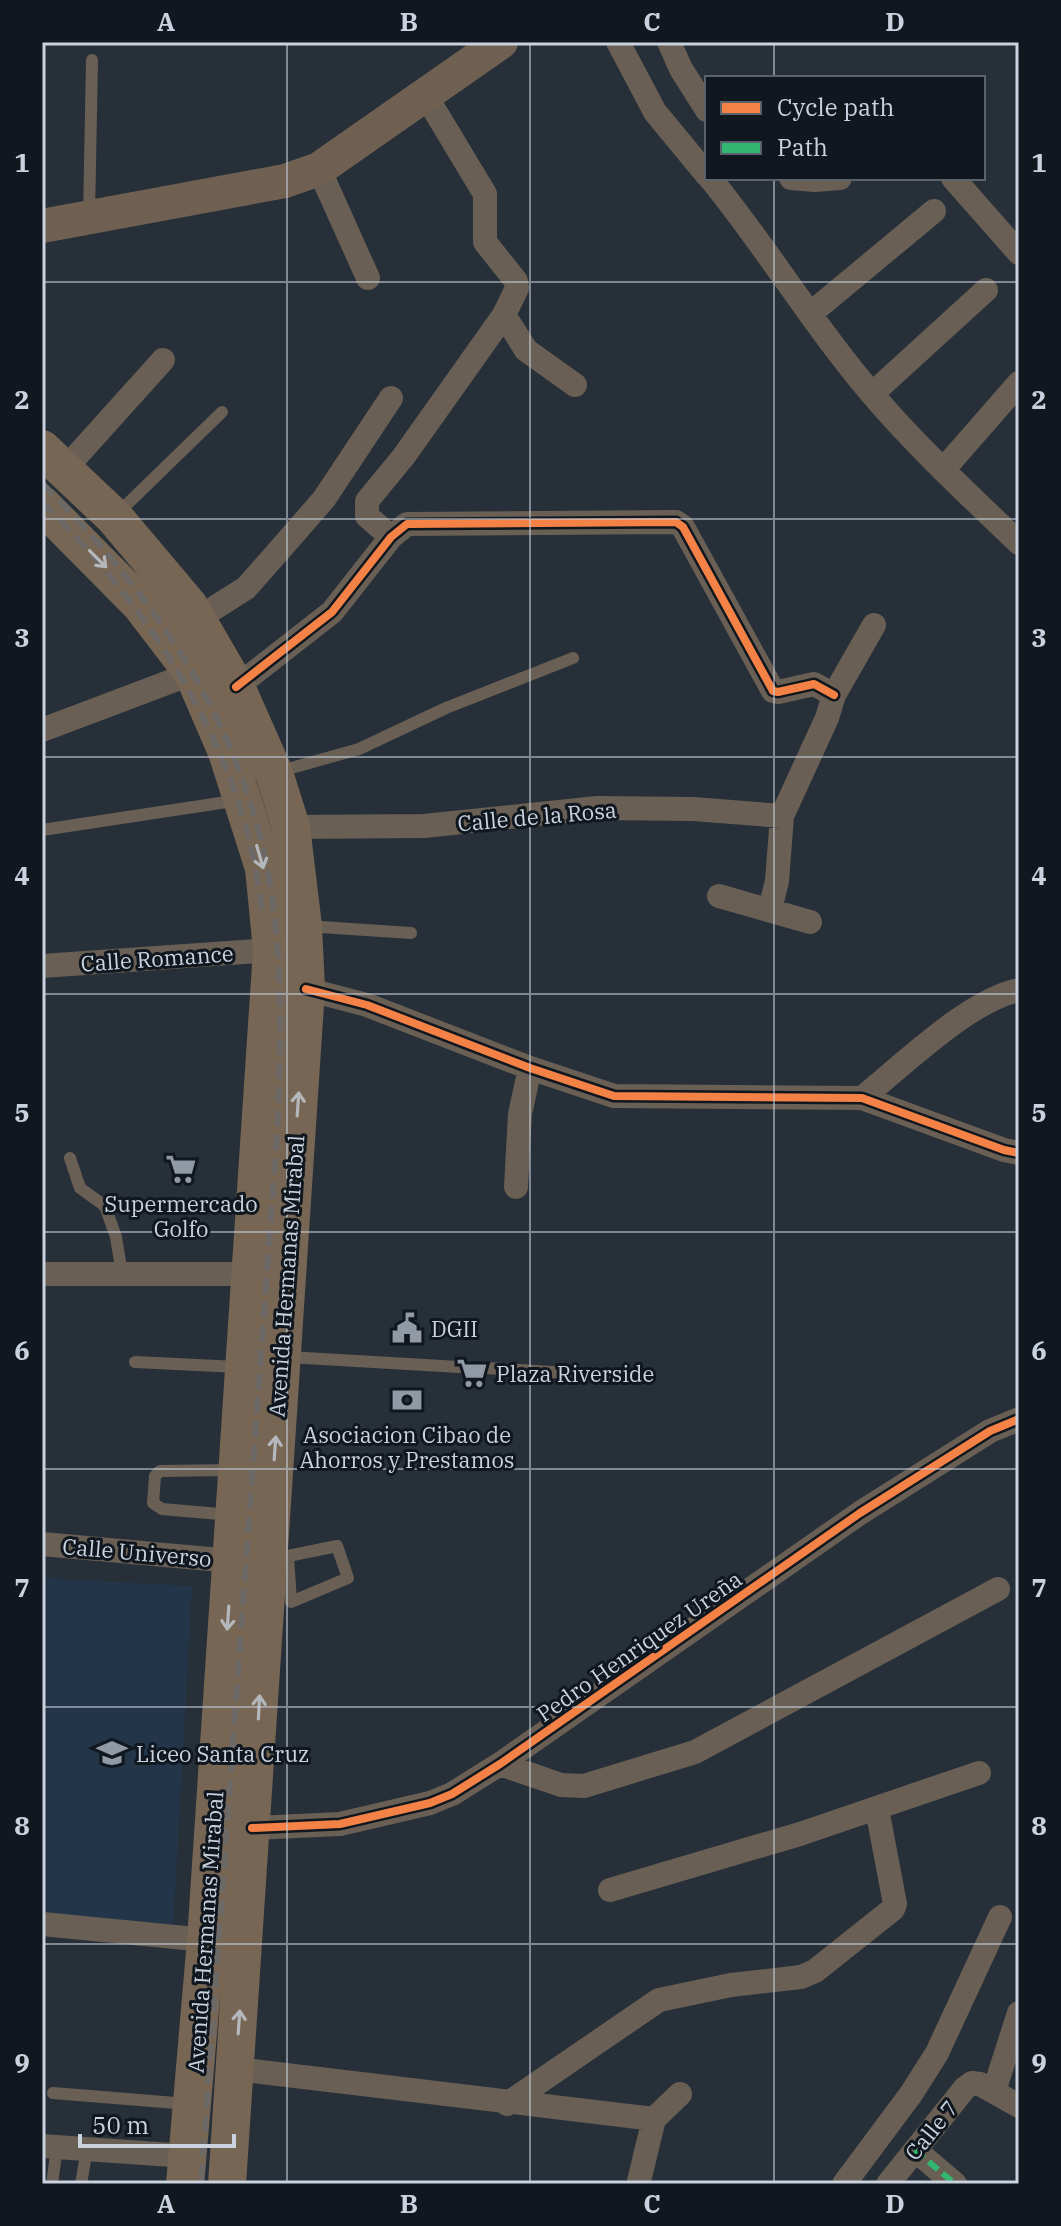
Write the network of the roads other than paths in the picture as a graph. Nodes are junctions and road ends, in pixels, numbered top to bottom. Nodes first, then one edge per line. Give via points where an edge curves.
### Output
1 (501, 42) edge
2 (618, 42) edge
3 (669, 42) edge
4 (92, 60) dead end
5 (426, 96) junction
6 (705, 107) edge
7 (319, 169) junction
8 (705, 172) edge
9 (711, 180) edge
10 (955, 180) edge
11 (934, 211) dead end
12 (89, 216) junction
13 (42, 226) edge
14 (1019, 253) edge
15 (368, 278) dead end
16 (986, 290) dead end
17 (810, 314) junction
18 (504, 315) junction
19 (163, 360) dead end
20 (1019, 383) edge
21 (575, 385) dead end
22 (872, 394) junction
23 (391, 398) dead end
24 (222, 412) dead end
25 (53, 459) edge
26 (943, 470) junction
27 (42, 505) edge
28 (114, 517) junction
29 (391, 537) junction
30 (1019, 543) edge
31 (197, 619) junction
32 (874, 625) dead end
33 (573, 658) dead end
34 (193, 673) junction
35 (236, 687) junction
36 (834, 695) junction
37 (42, 730) edge
38 (274, 773) junction
39 (243, 800) junction
40 (782, 816) junction
41 (291, 827) junction
42 (42, 830) edge
43 (719, 896) dead end
44 (770, 909) junction
45 (810, 922) dead end
46 (303, 926) junction
47 (411, 933) dead end
48 (272, 950) junction
49 (42, 966) edge
50 (306, 989) junction
51 (1019, 990) edge
52 (530, 1068) junction
53 (862, 1098) junction
54 (1019, 1153) edge
55 (70, 1158) dead end
56 (516, 1187) dead end
57 (42, 1274) edge
58 (122, 1274) junction
59 (251, 1274) junction
60 (135, 1362) dead end
61 (263, 1362) junction
62 (459, 1367) dead end
63 (486, 1368) dead end
64 (615, 1376) dead end
65 (1019, 1419) edge
66 (238, 1470) junction
67 (235, 1515) junction
68 (42, 1544) edge
69 (263, 1566) junction
70 (998, 1589) dead end
71 (500, 1764) junction
72 (979, 1773) dead end
73 (877, 1809) junction
74 (252, 1828) junction
75 (610, 1890) dead end
76 (1000, 1917) dead end
77 (42, 1924) edge
78 (206, 1940) junction
79 (1019, 2013) edge
80 (236, 2069) junction
81 (994, 2091) junction
82 (53, 2093) dead end
83 (680, 2094) dead end
84 (192, 2104) junction
85 (507, 2104) junction
86 (1019, 2106) edge
87 (654, 2119) junction
88 (50, 2147) edge
89 (87, 2149) junction
90 (915, 2150) junction
91 (186, 2170) edge
92 (639, 2181) dead end
93 (52, 2184) edge
94 (81, 2184) edge
95 (227, 2184) edge
96 (844, 2184) edge
97 (888, 2184) edge
98 (955, 2184) edge

1 - 5 street
2 - 8 street via 655,112
3 - 6 street
4 - 12 lane
5 - 7 street
5 - 18 street via 485,194 485,242 516,281
7 - 12 street via 285,181
7 - 15 street
9 - 17 street
10 - 14 street
11 - 17 street
12 - 13 street
16 - 22 street
17 - 22 street
18 - 21 street via 526,350
18 - 29 street via 367,501 367,516
19 - 25 street
20 - 26 street
22 - 26 street
23 - 31 street via 324,499 256,577
24 - 28 lane
25 - 28 main road, Avenida Hermanas Mirabal
26 - 30 street
27 -> 34 main road, Avenida Hermanas Mirabal via 141,605
28 - 31 main road, Avenida Hermanas Mirabal
29 - 35 street via 332,612
29 - 36 street via 413,523 678,522 773,691 814,684
31 - 35 main road, Avenida Hermanas Mirabal
32 - 36 street
33 - 38 lane via 359,749
34 - 37 street
34 - 39 main road, Avenida Hermanas Mirabal
35 - 38 main road, Avenida Hermanas Mirabal
36 - 40 street
38 - 41 main road, Avenida Hermanas Mirabal
39 - 42 lane
39 -> 48 main road, Avenida Hermanas Mirabal via 264,868
40 - 41 street, Calle de la Rosa via 597,808 424,826
40 - 44 street
41 - 46 main road, Avenida Hermanas Mirabal
43 - 44 street
44 - 45 street
46 - 47 lane
46 - 50 main road, Avenida Hermanas Mirabal
48 - 49 street, Calle Romance
48 - 59 main road, Avenida Hermanas Mirabal
50 - 52 street via 367,1005
61 -> 50 main road, Avenida Hermanas Mirabal
51 - 53 street via 979,1005
52 - 53 street via 614,1096
52 - 56 street via 520,1114
53 - 54 street
55 - 58 lane via 80,1188 105,1206
57 - 58 street
58 - 59 street
59 - 61 main road, Avenida Hermanas Mirabal
60 - 61 lane
61 - 62 lane
61 - 66 main road, Avenida Hermanas Mirabal
69 -> 61 main road, Avenida Hermanas Mirabal
63 - 64 lane
65 - 71 street, Pedro Henriquez Ureña via 990,1431 860,1513
66 - 67 main road, Avenida Hermanas Mirabal
66 - 67 lane via 160,1471 153,1503 162,1509
67 - 69 main road, Avenida Hermanas Mirabal
68 - 69 street, Calle Universo
69 - 69 lane via 337,1546 348,1578 291,1602
74 -> 69 main road, Avenida Hermanas Mirabal
69 -> 78 main road, Avenida Hermanas Mirabal
70 - 71 street via 695,1752 584,1786 561,1785
71 - 74 street, Pedro Henriquez Ureña via 430,1803 340,1824
72 - 73 street
73 - 75 street
73 - 85 street via 893,1909 801,1977 659,2000
80 -> 74 main road, Avenida Hermanas Mirabal
76 - 96 street via 937,2053
77 - 78 street
78 - 84 main road, Avenida Hermanas Mirabal
79 - 81 street
80 - 85 street
80 - 95 main road, Avenida Hermanas Mirabal
81 - 86 street
81 - 90 street, Calle 7 via 972,2083
82 - 84 lane
83 - 87 street
84 - 91 main road, Avenida Hermanas Mirabal
85 - 87 street
87 - 92 street
88 - 89 street
88 - 93 lane
89 - 91 street
89 - 94 lane
90 - 97 street, Calle 7
90 - 98 street

